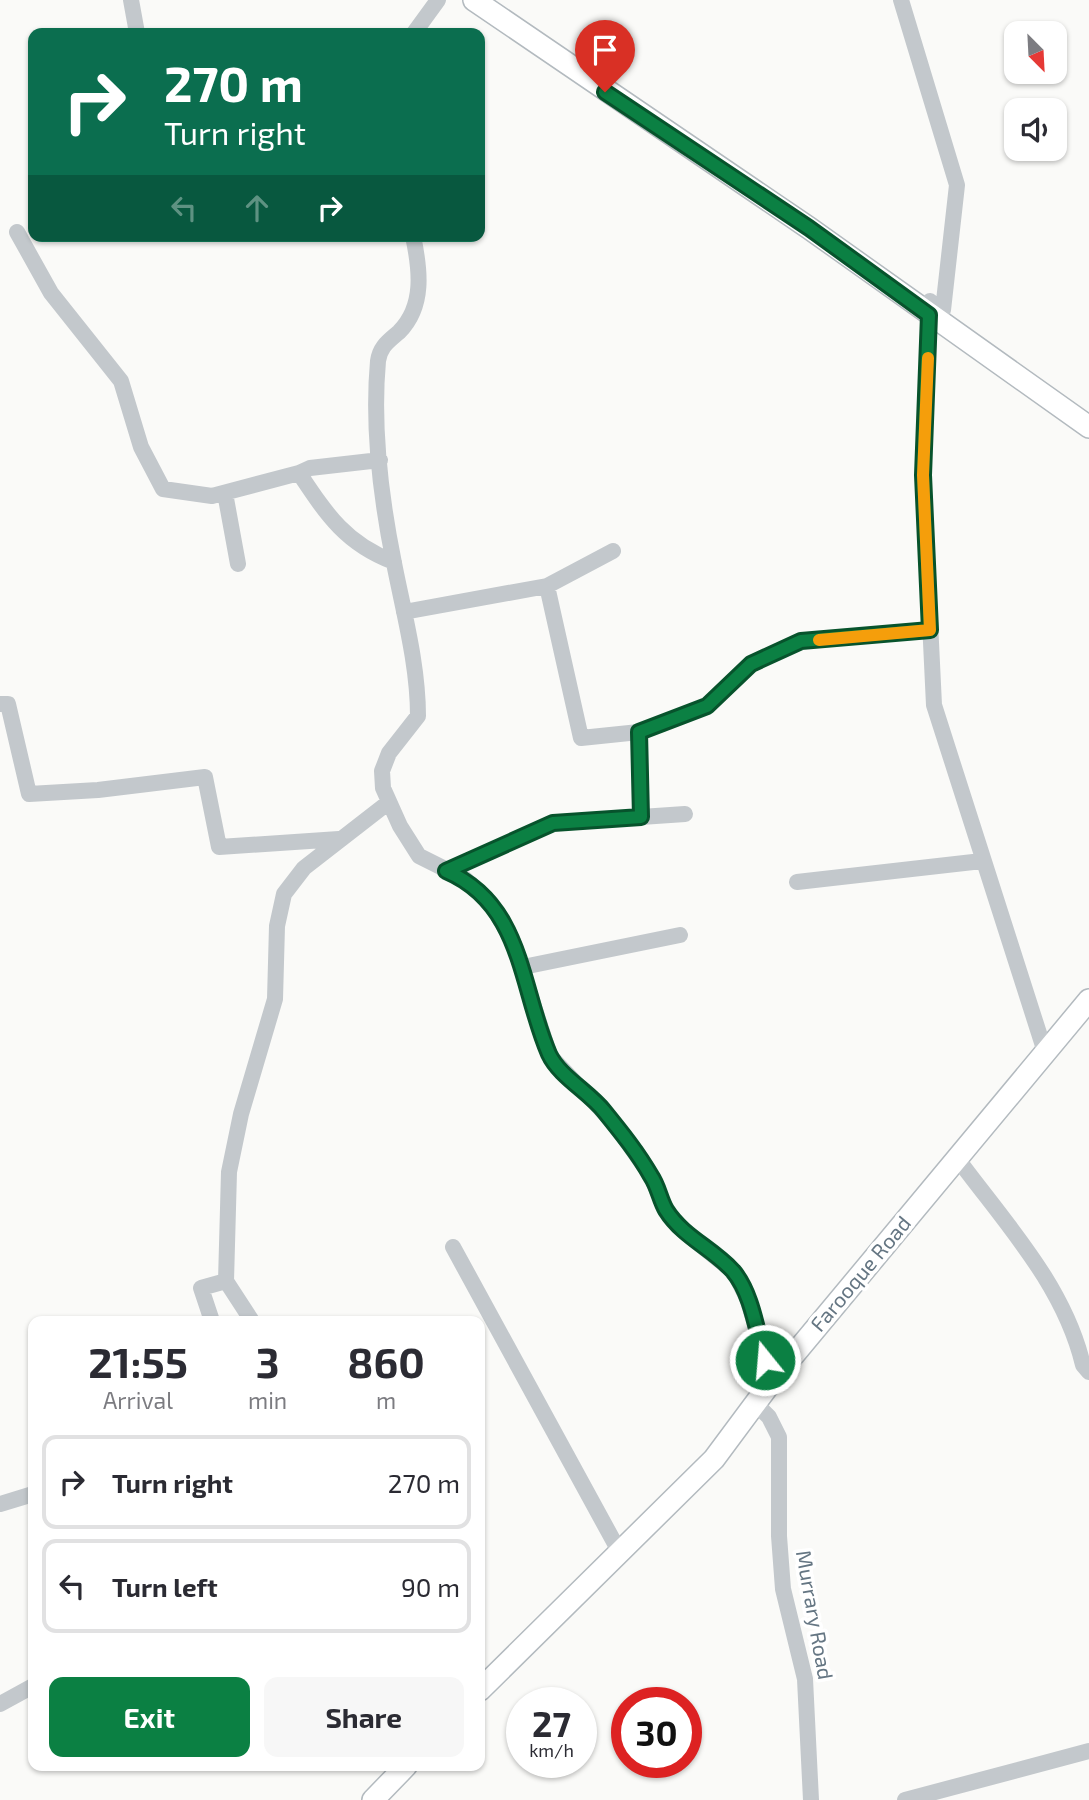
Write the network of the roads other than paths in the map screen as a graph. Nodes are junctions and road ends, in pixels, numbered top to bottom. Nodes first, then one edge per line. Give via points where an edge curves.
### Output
1 (131, 0) edge
2 (438, 0) edge
3 (474, 0) edge
4 (493, 0) edge
5 (901, 0) edge
6 (136, 28) edge
7 (418, 28) edge
8 (17, 232) dead end
9 (414, 242) edge
10 (934, 308) junction
11 (1089, 416) edge
12 (1089, 428) edge
13 (380, 460) junction
14 (299, 474) junction
15 (225, 493) junction
16 (613, 551) dead end
17 (394, 562) junction
18 (238, 564) dead end
19 (547, 586) junction
20 (404, 612) junction
21 (930, 630) junction
22 (0, 704) edge
23 (639, 732) junction
24 (389, 802) junction
25 (685, 814) dead end
26 (641, 817) junction
27 (339, 839) junction
28 (982, 861) junction
29 (446, 871) junction
30 (797, 882) dead end
31 (680, 934) dead end
32 (523, 967) junction
33 (1089, 1000) edge
34 (1045, 1052) junction
35 (957, 1158) junction
36 (453, 1247) dead end
37 (226, 1281) junction
38 (210, 1316) edge
39 (249, 1316) edge
40 (1089, 1372) edge
41 (772, 1381) junction
42 (755, 1403) junction
43 (28, 1495) edge
44 (0, 1503) edge
45 (619, 1551) junction
46 (485, 1685) edge
47 (28, 1689) edge
48 (0, 1704) edge
49 (1089, 1751) edge
50 (401, 1771) edge
51 (373, 1800) edge
52 (811, 1800) edge
53 (905, 1800) edge

1 - 6 street
2 - 7 street
3 - 10 street
4 - 10 street
5 - 10 street via 957,185
8 - 15 street via 51,293 121,381 141,447 163,489 212,496
9 - 13 street via 419,285 414,311 379,353
10 - 11 street
10 - 12 street
10 - 21 street via 923,475
13 - 14 street via 310,468
13 - 17 street
14 - 15 street
14 - 17 street via 351,540
15 - 18 street
16 - 19 street
17 - 20 street
19 - 20 street
19 - 23 street via 581,738
20 - 24 street via 418,716 385,761 382,779
21 - 23 street via 801,641 751,664 707,706
21 - 28 street via 934,705
22 - 27 street via 8,704 29,794 205,777 219,847
23 - 26 street
24 - 27 street
24 - 29 street via 418,856
25 - 26 street
26 - 29 street via 553,823
27 - 37 street via 304,868 284,894 277,926 275,999 229,1172
28 - 30 street
28 - 34 street
29 - 32 street via 465,879 490,902
31 - 32 street
32 - 41 street via 550,1056 595,1100 629,1143 652,1176 665,1209 683,1231 722,1261 740,1283
33 - 34 street, Farooque Road
34 - 35 street, Farooque Road
35 - 40 street via 1064,1307
35 - 41 street, Farooque Road
36 - 45 street
37 - 38 street via 201,1288
37 - 39 street
41 - 42 street, Farooque Road
42 - 45 street, Farooque Road via 715,1459
42 - 52 street, Murrary Road via 779,1437 783,1589 805,1679
43 - 44 street
45 - 46 street, Farooque Road
47 - 48 street
49 - 53 street
50 - 51 street

